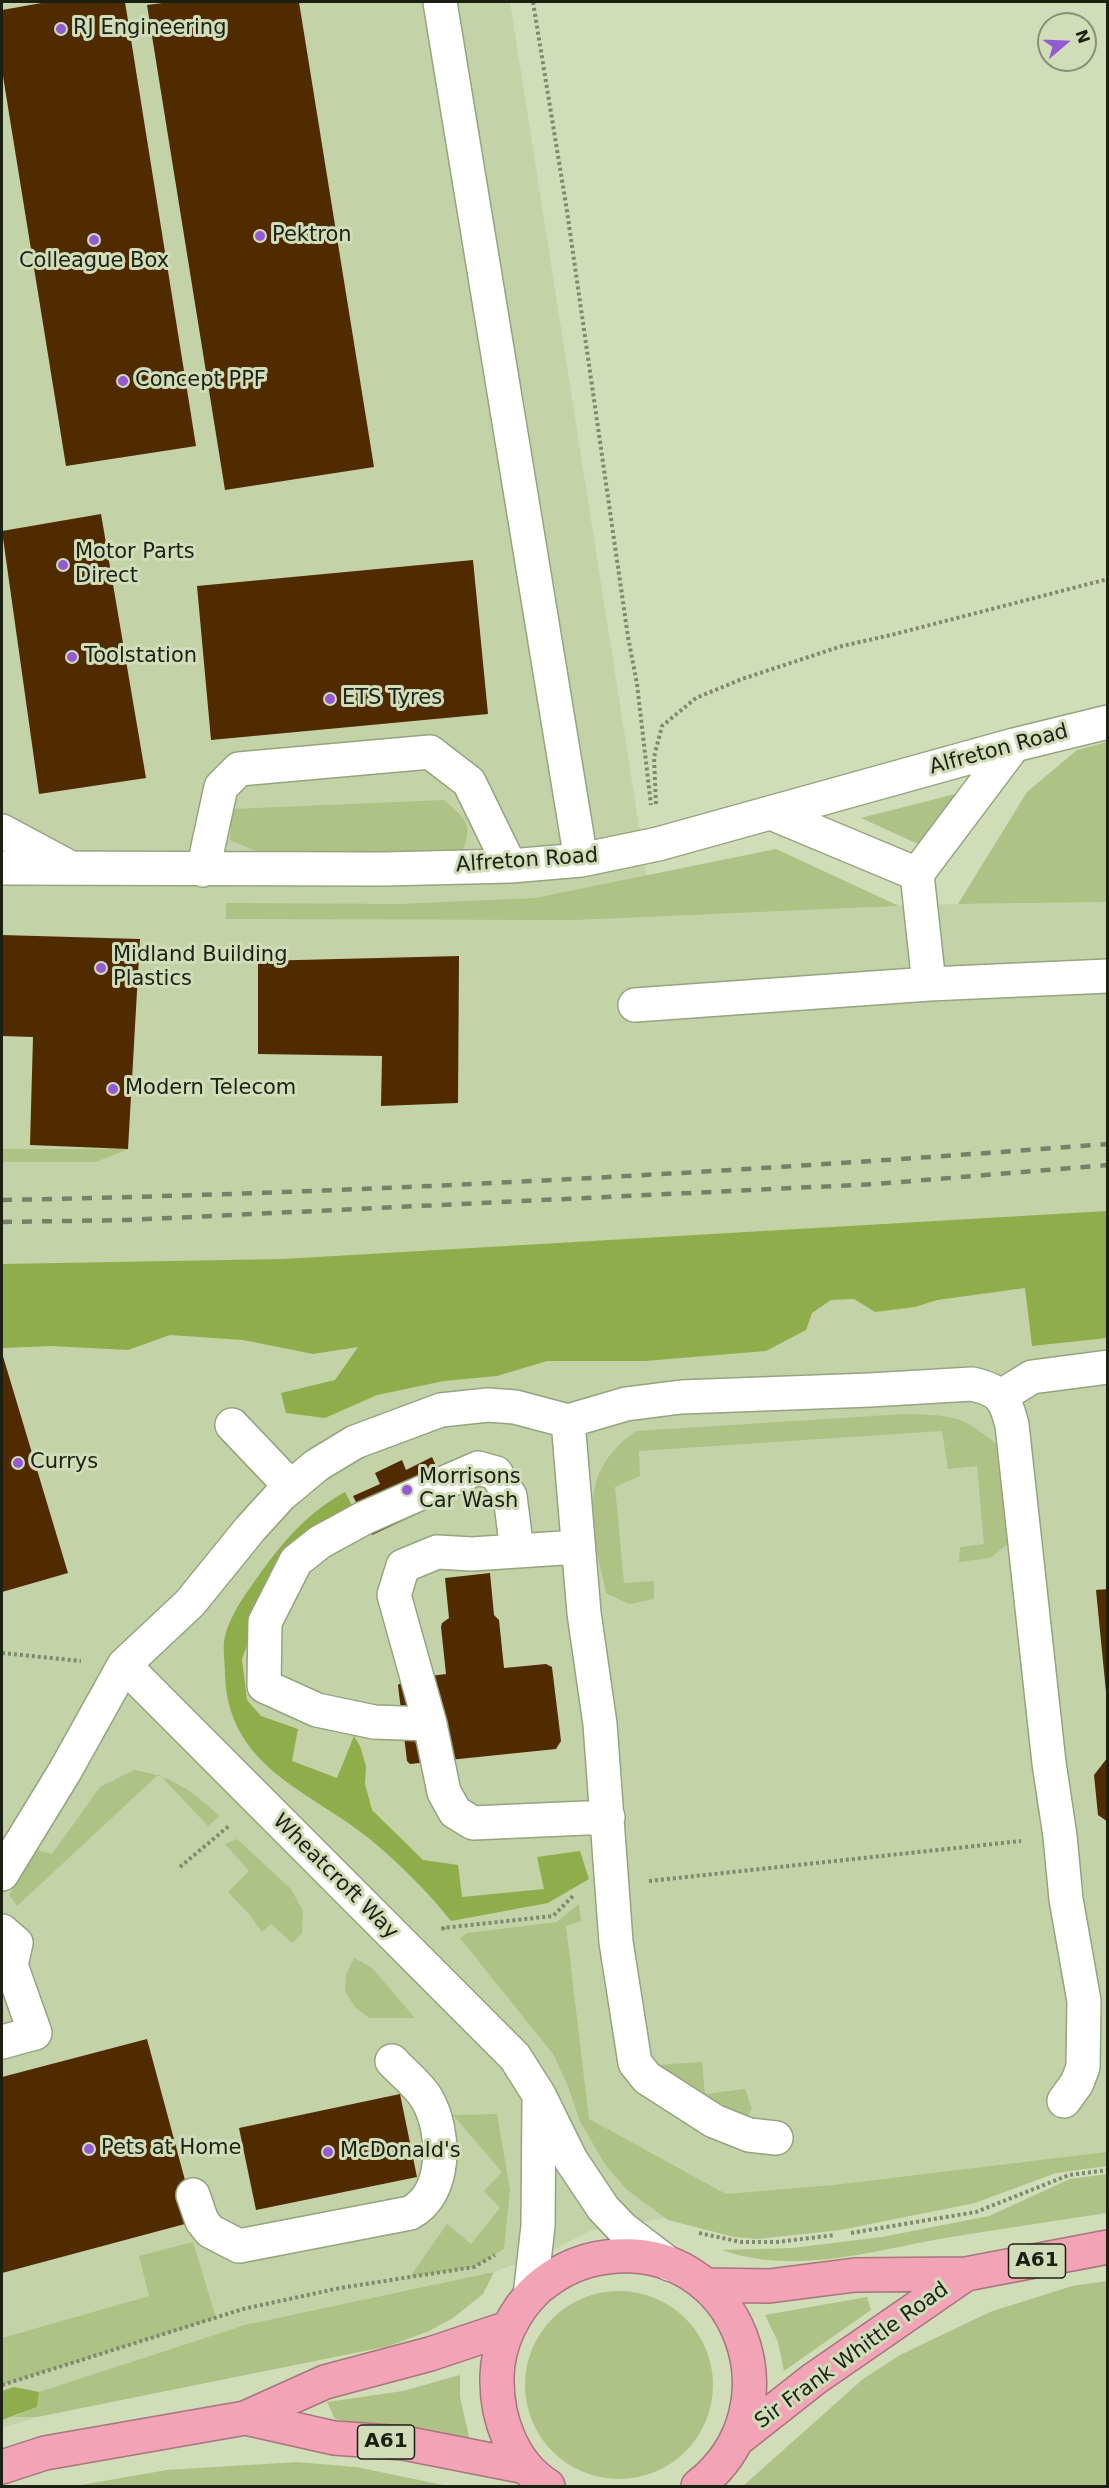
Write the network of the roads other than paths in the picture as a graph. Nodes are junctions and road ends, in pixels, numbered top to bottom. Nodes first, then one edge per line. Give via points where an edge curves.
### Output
1 (440, 2) edge
2 (1107, 722) edge
3 (1014, 745) junction
4 (771, 813) junction
5 (2, 831) edge
6 (581, 860) junction
7 (510, 866) junction
8 (2, 868) edge
9 (75, 870) junction
10 (203, 870) junction
11 (917, 874) junction
12 (1107, 976) edge
13 (929, 984) junction
14 (635, 1005) dead end
15 (1107, 1367) edge
16 (1001, 1396) junction
17 (568, 1421) junction
18 (232, 1425) dead end
19 (291, 1487) junction
20 (578, 1547) junction
21 (517, 1551) junction
22 (124, 1665) junction
23 (430, 1724) junction
24 (608, 1817) junction
25 (6, 1855) edge
26 (2, 1931) edge
27 (2, 2042) edge
28 (392, 2061) dead end
29 (539, 2095) junction
30 (1064, 2101) dead end
31 (776, 2138) dead end
32 (193, 2195) dead end
33 (1107, 2247) edge
34 (669, 2264) junction
35 (966, 2274) junction
36 (705, 2285) junction
37 (530, 2296) junction
38 (508, 2328) junction
39 (245, 2418) junction
40 (739, 2438) junction
41 (2, 2467) edge
42 (537, 2477) edge
43 (698, 2487) edge

1 - 6 street
2 - 3 street, Alfreton Road
3 - 4 street, Alfreton Road
3 - 11 street
4 - 6 street, Alfreton Road
4 - 11 street
5 - 9 street
6 - 7 street, Alfreton Road
7 - 10 street, Alfreton Road
7 - 10 street via 469,782 430,752 239,769 221,787
8 - 9 street, Alfreton Road
9 - 10 street, Alfreton Road
11 - 13 street
12 - 13 street
13 - 14 street
15 - 16 street via 1032,1377
16 - 17 street via 988,1387 972,1384 681,1397 626,1404
16 - 30 street via 1012,1425 1065,1899 1084,2001 1083,2067
17 - 19 street via 515,1407 488,1405 441,1410 355,1442 316,1465
17 - 20 street
18 - 19 street
19 - 22 street via 250,1528 190,1603
20 - 21 street
20 - 24 street
21 - 23 street via 437,1552 403,1566 394,1595
21 - 23 street via 510,1496 496,1473 478,1468 364,1518 320,1542 296,1561 265,1622 264,1686 317,1710 374,1722
22 - 25 street via 65,1771
22 - 29 street, Wheatcroft Way via 515,2057
23 - 24 street via 444,1792 455,1812 473,1823
24 - 31 street via 616,1942 635,2062 647,2078 714,2121 749,2136
26 - 27 street via 16,1943 11,1965 35,2033
28 - 32 street via 426,2097 440,2137 440,2165 421,2208 239,2246 210,2231
29 - 34 street, Wheatcroft Way via 571,2160 603,2208
29 - 37 street via 538,2226
33 - 35 highway, Sir Frank Whittle Road / A61
34 - 36 highway
34 - 37 highway via 645,2257 595,2259 571,2266
35 - 36 highway, Sir Frank Whittle Road / A61 via 855,2275 769,2286
35 - 40 highway, Sir Frank Whittle Road / A61 via 814,2379
36 - 40 highway via 724,2305 748,2356 749,2403
37 - 38 highway
38 - 39 highway, A61 via 325,2382
38 - 42 highway via 497,2363 497,2400 507,2436
39 - 41 highway, A61 via 45,2453
39 - 42 highway, A61 via 334,2438 404,2443
40 - 43 highway via 712,2476

